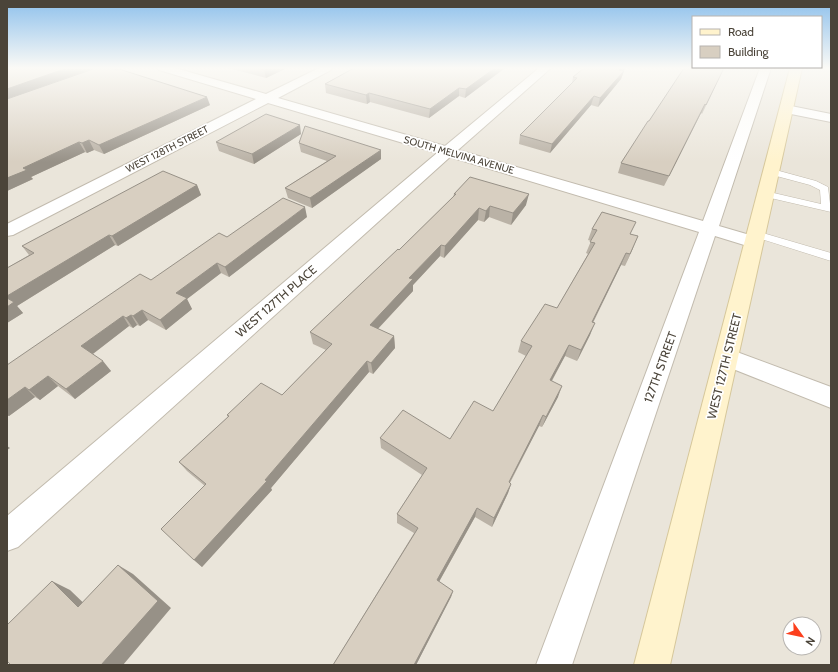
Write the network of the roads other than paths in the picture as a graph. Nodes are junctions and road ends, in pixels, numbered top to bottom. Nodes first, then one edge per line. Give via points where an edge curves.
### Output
1 (266, 99) edge
2 (267, 99) edge
3 (509, 99) edge
4 (755, 99) edge
5 (788, 99) edge
6 (786, 109) junction
7 (831, 118) edge
8 (447, 152) junction
9 (772, 172) junction
10 (766, 194) junction
11 (829, 209) edge
12 (709, 228) junction
13 (7, 231) edge
14 (755, 238) junction
15 (831, 257) edge
16 (726, 357) junction
17 (831, 398) edge
18 (7, 536) edge
19 (554, 665) edge
20 (652, 665) edge

1 - 13 street, WEST 128TH STREET
2 - 8 street, SOUTH MELVINA AVENUE
3 - 8 street, WEST 127TH PLACE
4 - 12 street, 127TH STREET
5 - 6 main road, WEST 127TH STREET
6 - 7 street
6 - 9 main road, WEST 127TH STREET
8 - 12 street, SOUTH MELVINA AVENUE
8 - 18 street, WEST 127TH PLACE
9 - 10 main road, WEST 127TH STREET
9 - 11 lane via 813,183 825,189
10 - 11 lane
10 - 14 main road, WEST 127TH STREET
12 - 14 street, SOUTH MELVINA AVENUE
12 - 19 street, 127TH STREET
14 - 15 lane
14 - 16 main road, WEST 127TH STREET
16 - 17 street
16 - 20 main road, WEST 127TH STREET

